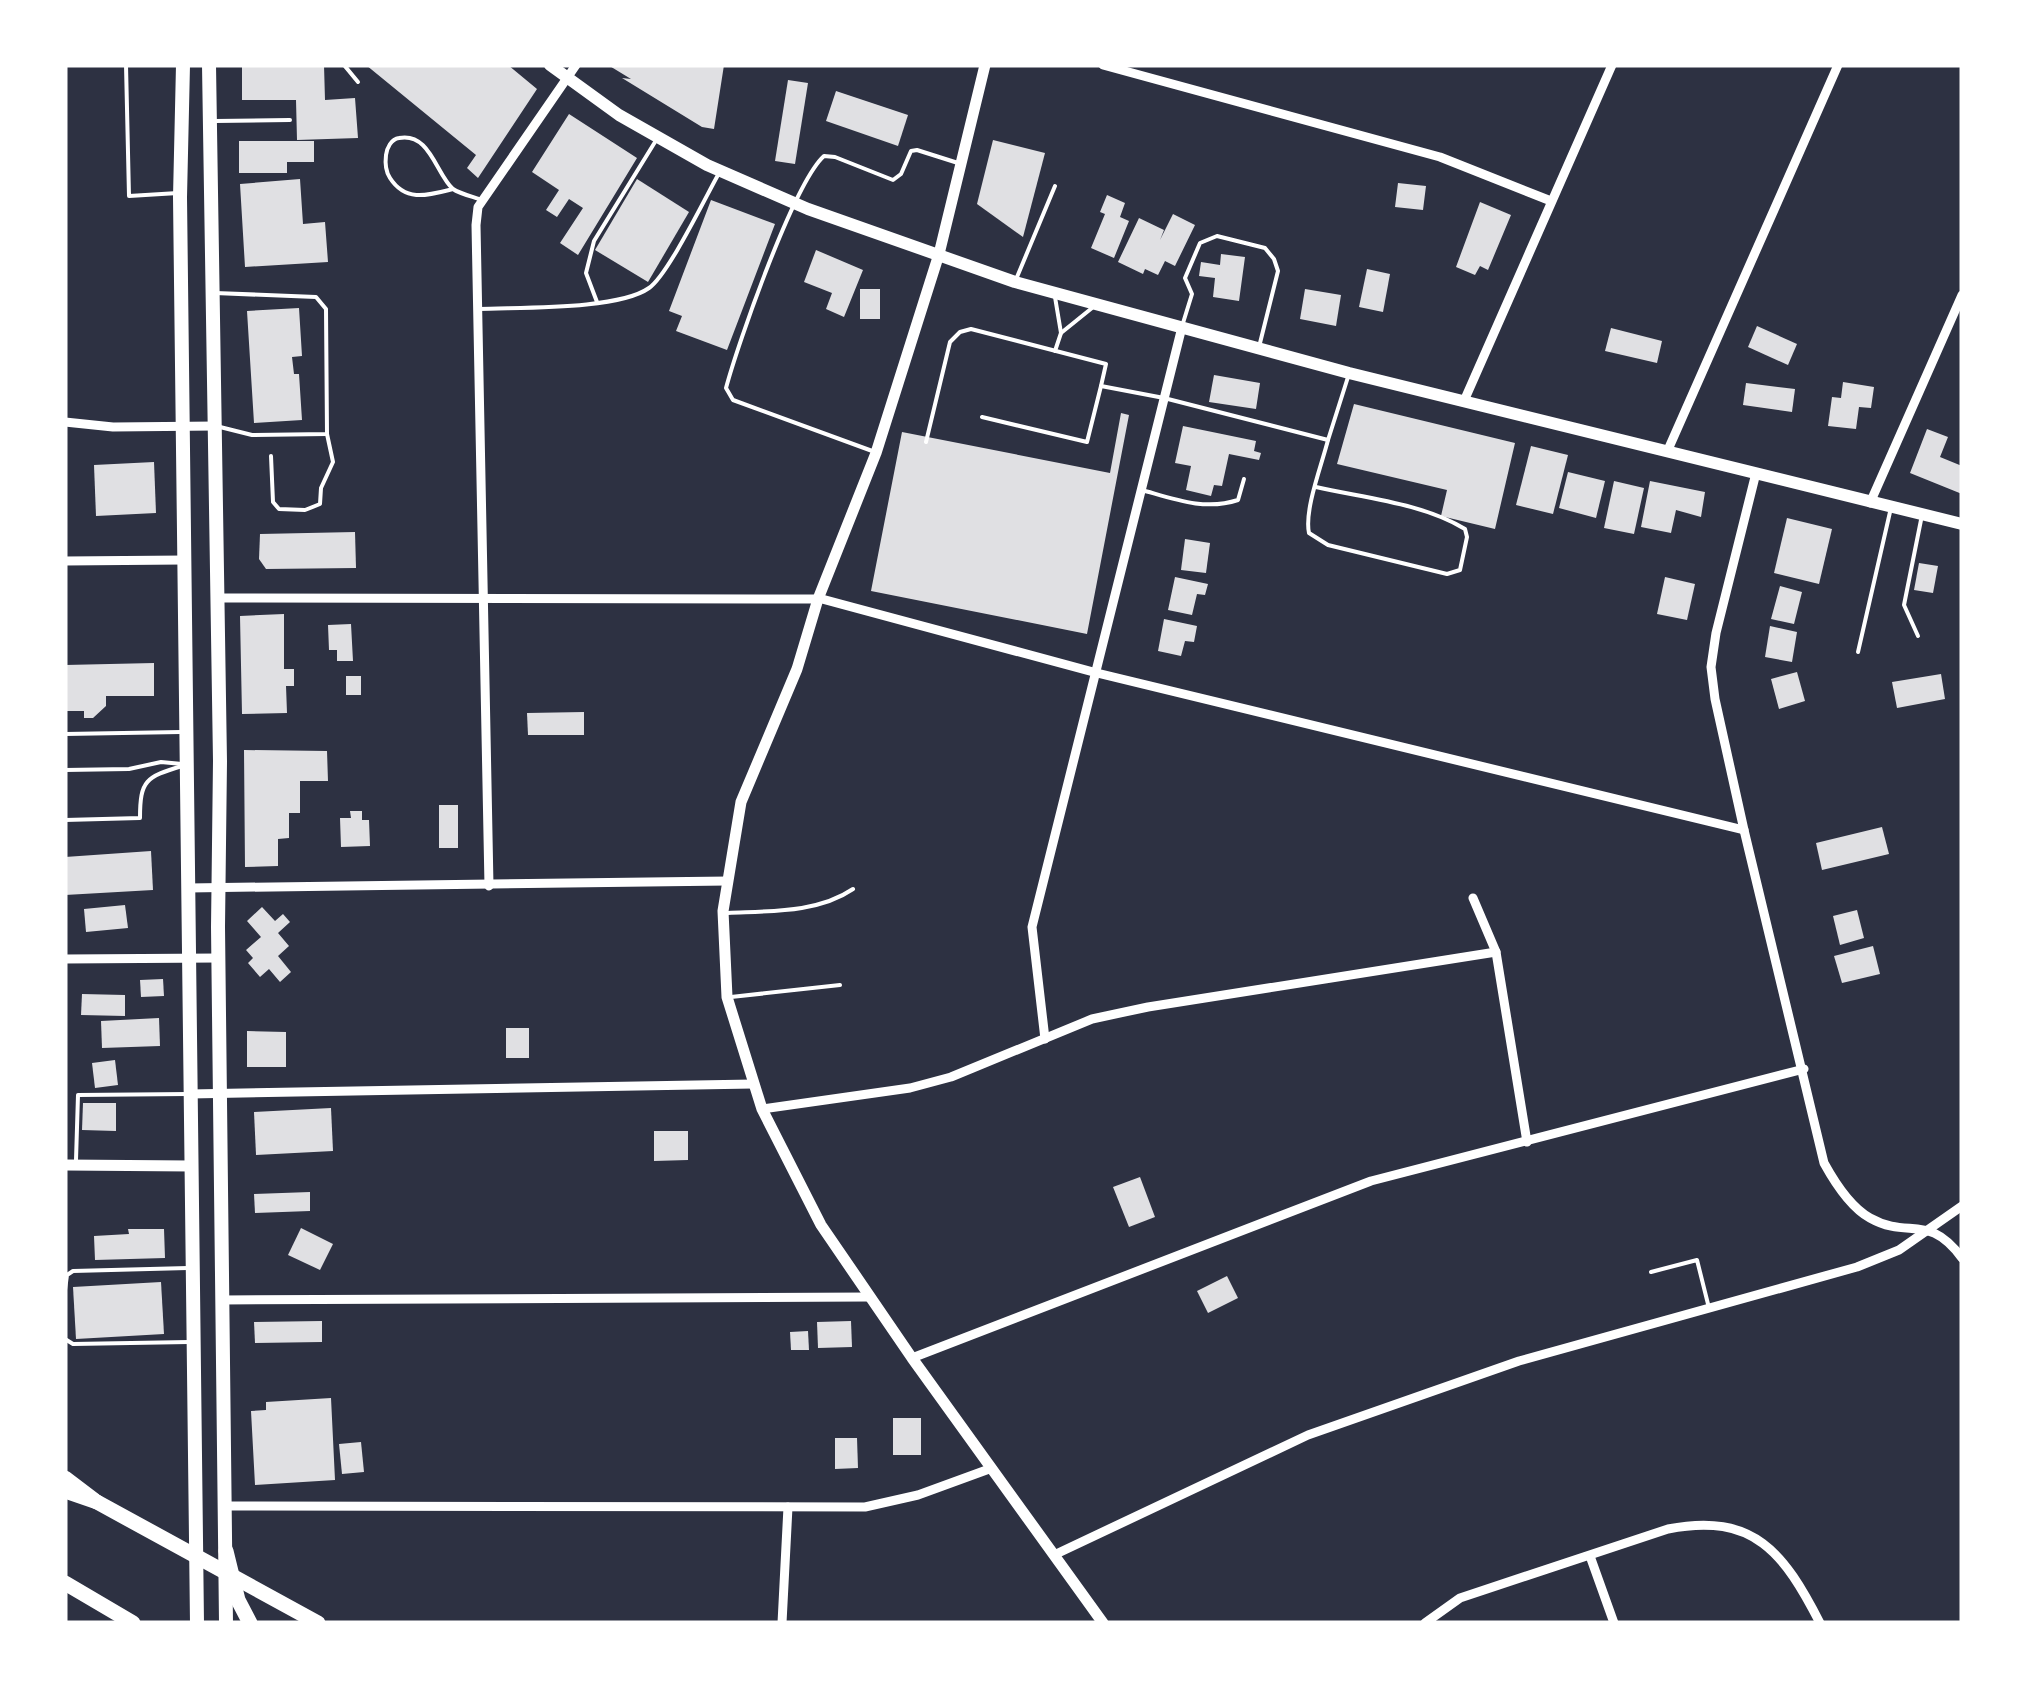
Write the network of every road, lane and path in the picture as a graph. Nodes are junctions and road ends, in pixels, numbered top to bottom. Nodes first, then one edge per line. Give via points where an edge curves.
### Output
1 (126, 65) edge
2 (183, 65) edge
3 (210, 65) edge
4 (344, 65) edge
5 (550, 65) edge
6 (576, 65) edge
7 (985, 65) edge
8 (1103, 65) edge
9 (1612, 65) edge
10 (1838, 65) edge
11 (566, 78) junction
12 (358, 82) dead end
13 (290, 120) dead end
14 (210, 121) junction
15 (659, 137) junction
16 (962, 164) junction
17 (720, 170) junction
18 (1055, 186) dead end
19 (453, 188) junction
20 (180, 193) junction
21 (482, 200) junction
22 (1551, 202) junction
23 (796, 204) junction
24 (939, 254) junction
25 (1015, 282) junction
26 (1055, 292) junction
27 (215, 293) junction
28 (1962, 294) edge
29 (597, 302) junction
30 (1097, 304) junction
31 (478, 309) junction
32 (1182, 326) junction
33 (1060, 333) junction
34 (1259, 348) junction
35 (1054, 352) junction
36 (1349, 373) junction
37 (1101, 386) junction
38 (1164, 398) junction
39 (1464, 401) junction
40 (982, 417) dead end
41 (65, 422) edge
42 (182, 426) junction
43 (216, 426) junction
44 (327, 434) junction
45 (1328, 440) junction
46 (926, 442) dead end
47 (1667, 452) junction
48 (876, 453) junction
49 (271, 456) dead end
50 (1756, 473) junction
51 (1244, 479) dead end
52 (1316, 487) junction
53 (1142, 490) junction
54 (1870, 503) junction
55 (1891, 508) junction
56 (1922, 515) junction
57 (1962, 524) edge
58 (184, 560) junction
59 (65, 561) edge
60 (485, 597) junction
61 (218, 598) junction
62 (818, 599) junction
63 (1918, 636) dead end
64 (1858, 652) dead end
65 (1097, 673) junction
66 (186, 732) junction
67 (65, 734) edge
68 (186, 765) junction
69 (65, 770) edge
70 (65, 820) edge
71 (1744, 830) junction
72 (728, 882) junction
73 (490, 886) junction
74 (188, 888) junction
75 (218, 888) junction
76 (852, 888) dead end
77 (1472, 898) dead end
78 (723, 914) junction
79 (1496, 952) junction
80 (189, 958) junction
81 (218, 958) junction
82 (65, 960) edge
83 (840, 985) dead end
84 (727, 997) junction
85 (1045, 1039) junction
86 (1804, 1069) junction
87 (753, 1084) junction
88 (220, 1092) junction
89 (190, 1094) junction
90 (762, 1109) junction
91 (1527, 1142) junction
92 (70, 1165) edge
93 (191, 1166) junction
94 (1962, 1206) edge
95 (1927, 1228) junction
96 (1962, 1258) edge
97 (192, 1268) junction
98 (1651, 1272) dead end
99 (65, 1290) edge
100 (870, 1297) junction
101 (222, 1300) junction
102 (1709, 1308) junction
103 (65, 1339) edge
104 (193, 1342) junction
105 (912, 1358) junction
106 (992, 1468) junction
107 (65, 1485) edge
108 (225, 1506) junction
109 (788, 1508) junction
110 (226, 1551) junction
111 (1054, 1555) junction
112 (1590, 1556) junction
113 (65, 1583) edge
114 (133, 1623) edge
115 (197, 1623) edge
116 (226, 1623) edge
117 (250, 1623) edge
118 (318, 1623) edge
119 (782, 1623) edge
120 (1103, 1623) edge
121 (1425, 1623) edge
122 (1614, 1623) edge
123 (1820, 1623) edge

1 - 20 lane via 129,196
2 - 20 main road
3 - 14 main road
4 - 12 lane
5 - 11 main road
6 - 11 street
7 - 16 street
8 - 22 street via 1440,156
9 - 22 street
10 - 47 street
11 - 15 main road
11 - 21 street
13 - 14 lane
14 - 27 main road
15 - 17 main road
15 - 29 lane via 594,241 586,272
16 - 23 lane via 916,150 894,180 824,156
16 - 24 street
17 - 23 main road
17 - 29 lane via 652,287
18 - 25 lane
19 - 19 lane via 417,142 394,139 386,162 404,192 420,197
19 - 21 lane
20 - 42 main road
21 - 31 street via 476,226
22 - 39 street
23 - 24 main road
23 - 48 lane via 726,388 733,400
24 - 25 main road
24 - 48 street
25 - 26 main road
26 - 30 main road
26 - 33 lane
27 - 43 main road
27 - 44 lane via 316,297 326,309
28 - 54 street
29 - 31 lane
30 - 32 main road
30 - 33 lane
31 - 60 street
32 - 34 main road
32 - 34 lane via 1192,294 1186,278 1200,242 1216,236 1265,248 1278,270
32 - 38 street
33 - 35 lane
34 - 36 main road
35 - 37 lane via 1106,364
35 - 46 lane via 980,330 960,332 950,342
36 - 39 main road
36 - 45 lane
37 - 38 lane
37 - 40 lane via 1087,442
38 - 45 lane
38 - 53 street
39 - 47 main road
41 - 42 street
42 - 43 street
42 - 58 main road
43 - 44 lane via 252,436
43 - 61 main road
44 - 49 lane via 333,462 320,504 305,510 280,509 273,502
45 - 52 lane
47 - 50 main road
48 - 62 street
50 - 54 main road
50 - 71 street via 1712,666
51 - 53 lane via 1238,500 1219,506
52 - 52 lane via 1307,524 1315,538 1447,574 1460,570 1467,537 1456,524
53 - 65 street
54 - 55 main road
55 - 56 main road
55 - 64 lane
56 - 57 main road
56 - 63 lane via 1904,605
58 - 59 street
58 - 66 main road
60 - 61 street
60 - 62 street
60 - 73 street
61 - 75 main road
62 - 65 street
62 - 72 street via 797,669 741,802
65 - 71 street
65 - 85 street via 1032,927
66 - 67 lane
66 - 68 main road
68 - 69 lane
68 - 70 lane via 147,779 140,818
68 - 74 main road
71 - 86 street
72 - 73 street
72 - 78 street
73 - 75 street
74 - 75 street
74 - 80 main road
75 - 81 main road
76 - 78 lane via 811,906
77 - 79 street
78 - 84 street
79 - 85 street via 1148,1007 1092,1019
79 - 91 street
80 - 81 street
80 - 82 street
80 - 89 main road
81 - 88 main road
83 - 84 lane
84 - 87 street
85 - 90 street via 910,1088
86 - 91 street
86 - 95 street via 1824,1163 1842,1192 1870,1218
87 - 88 street
87 - 90 street
88 - 89 street
88 - 101 main road
89 - 92 lane via 78,1094
89 - 93 main road
90 - 100 street via 821,1225
91 - 105 street via 1371,1181
92 - 93 street
93 - 97 main road
94 - 95 street
95 - 96 street
95 - 102 street via 1899,1250 1857,1267
97 - 99 lane via 73,1271
97 - 104 main road
98 - 102 lane via 1697,1260
100 - 101 street
100 - 105 street
101 - 108 main road
102 - 111 street via 1519,1361 1308,1434
103 - 104 lane
104 - 115 main road
105 - 106 street
106 - 109 street via 888,1504
106 - 111 street
107 - 118 highway
108 - 109 street
108 - 110 main road
109 - 119 street
110 - 116 main road
110 - 117 highway
111 - 120 street
112 - 121 street via 1460,1598
112 - 122 street
112 - 123 street via 1668,1528 1726,1527 1758,1540 1786,1563
113 - 114 highway

